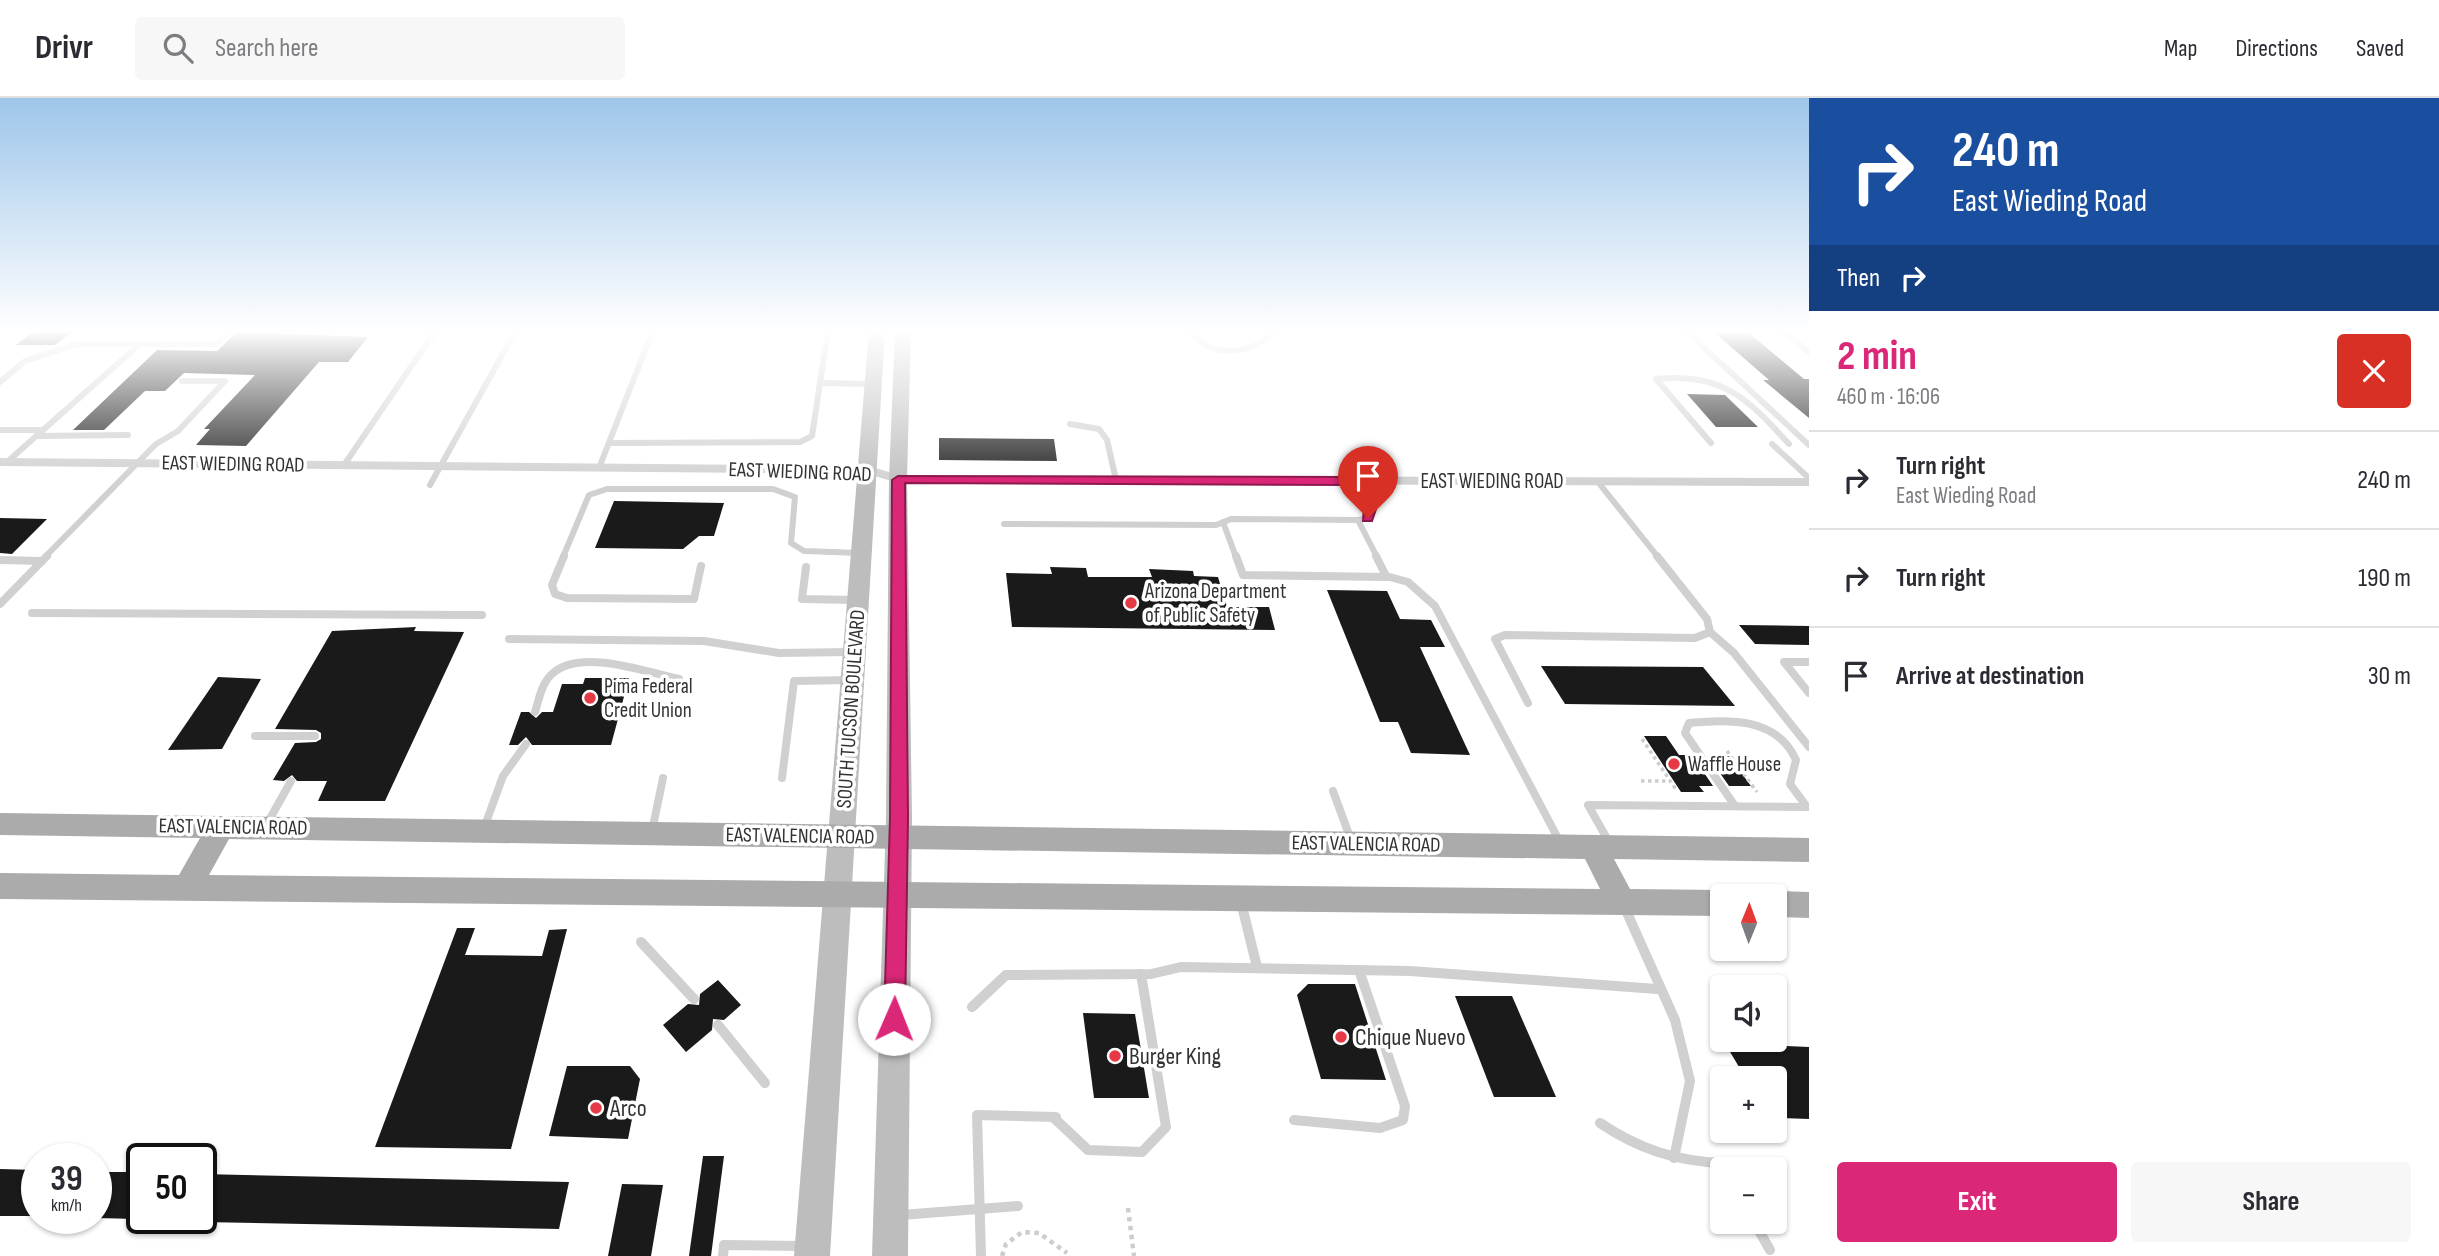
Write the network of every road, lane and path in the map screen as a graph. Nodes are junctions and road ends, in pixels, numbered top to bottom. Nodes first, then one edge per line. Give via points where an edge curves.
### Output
1 (95, 384) edge
2 (222, 384) edge
3 (399, 384) edge
4 (486, 384) edge
5 (632, 384) edge
6 (820, 384) edge
7 (874, 384) edge
8 (901, 384) edge
9 (1660, 384) edge
10 (1722, 384) edge
11 (1743, 384) edge
12 (1070, 424) dead end
13 (0, 429) edge
14 (43, 430) junction
15 (128, 435) dead end
16 (36, 436) junction
17 (609, 443) junction
18 (1711, 443) dead end
19 (1772, 444) dead end
20 (1789, 444) dead end
21 (1809, 445) edge
22 (3, 462) edge
23 (137, 463) junction
24 (344, 465) junction
25 (440, 466) junction
26 (599, 468) junction
27 (869, 471) junction
28 (898, 480) junction
29 (1116, 480) junction
30 (1809, 480) edge
31 (1356, 481) junction
32 (1598, 482) junction
33 (430, 485) dead end
34 (1357, 520) junction
35 (1223, 522) junction
36 (1004, 524) dead end
37 (863, 553) junction
38 (0, 561) edge
39 (42, 561) junction
40 (701, 566) dead end
41 (806, 567) dead end
42 (1387, 576) junction
43 (859, 600) junction
44 (0, 604) edge
45 (32, 614) dead end
46 (482, 615) dead end
47 (1710, 632) junction
48 (509, 639) dead end
49 (855, 652) junction
50 (1809, 662) edge
51 (679, 679) dead end
52 (853, 680) junction
53 (1809, 693) edge
54 (1528, 703) dead end
55 (535, 712) dead end
56 (255, 736) dead end
57 (315, 736) dead end
58 (1642, 739) dead end
59 (526, 744) dead end
60 (1809, 747) edge
61 (663, 778) dead end
62 (782, 778) dead end
63 (291, 781) dead end
64 (1641, 781) dead end
65 (1670, 782) junction
66 (1332, 791) dead end
67 (1686, 806) junction
68 (1735, 806) junction
69 (1808, 807) edge
70 (0, 824) edge
71 (221, 827) junction
72 (264, 828) junction
73 (484, 831) junction
74 (651, 833) junction
75 (841, 836) junction
76 (897, 839) junction
77 (1353, 844) junction
78 (1563, 847) junction
79 (1602, 847) junction
80 (1809, 849) edge
81 (0, 886) edge
82 (188, 886) junction
83 (837, 895) junction
84 (896, 896) junction
85 (1240, 899) junction
86 (1621, 901) junction
87 (1710, 903) edge
88 (1787, 904) edge
89 (1809, 905) edge
90 (641, 942) dead end
91 (1257, 967) junction
92 (1359, 970) junction
93 (1141, 974) junction
94 (1657, 989) dead end
95 (694, 999) dead end
96 (972, 1007) dead end
97 (718, 1025) dead end
98 (765, 1083) dead end
99 (1294, 1120) dead end
100 (1600, 1123) dead end
101 (1674, 1158) junction
102 (1710, 1163) edge
103 (1018, 1206) dead end
104 (1128, 1208) dead end
105 (979, 1211) junction
106 (891, 1215) junction
107 (1761, 1234) edge
108 (1770, 1250) dead end
109 (812, 1251) edge
110 (1067, 1253) dead end
111 (723, 1256) edge
112 (890, 1256) edge
113 (981, 1256) edge
114 (1002, 1256) edge
115 (1134, 1256) edge

1 - 14 lane
2 - 23 lane via 178,430
3 - 24 lane
4 - 25 lane
5 - 17 lane
6 - 17 lane via 812,436 800,442
7 - 27 main road, SOUTH TUCSON BOULEVARD
8 - 28 main road, SOUTH TUCSON BOULEVARD
9 - 18 lane
10 - 20 lane via 1751,402
11 - 21 lane
12 - 29 lane via 1099,429 1107,440
13 - 14 lane
14 - 16 lane
15 - 16 lane
16 - 22 lane
17 - 26 lane
19 - 30 lane
22 - 23 street, EAST WIEDING ROAD
23 - 24 street, EAST WIEDING ROAD
23 - 39 lane
24 - 25 street, EAST WIEDING ROAD
25 - 26 street, EAST WIEDING ROAD
25 - 33 lane
26 - 27 street, EAST WIEDING ROAD
27 - 28 street, EAST WIEDING ROAD
27 - 37 main road, SOUTH TUCSON BOULEVARD
28 - 29 street, EAST WIEDING ROAD
28 - 76 main road, SOUTH TUCSON BOULEVARD
29 - 31 street, EAST WIEDING ROAD
30 - 32 street, EAST WIEDING ROAD
31 - 32 street, EAST WIEDING ROAD
31 - 34 lane via 1371,506 1368,518
32 - 47 lane via 1707,619
34 - 35 lane
34 - 42 lane
35 - 36 lane
35 - 42 lane via 1243,575
37 - 40 lane via 804,551 792,543 795,497 773,489 607,489 589,495 552,585 555,594 567,598 694,598
37 - 43 main road, SOUTH TUCSON BOULEVARD
38 - 39 lane
39 - 44 lane
41 - 43 lane via 802,599
42 - 78 lane via 1408,582 1435,606
43 - 49 main road, SOUTH TUCSON BOULEVARD
45 - 46 lane
47 - 54 lane via 1695,638 1505,635 1495,639
47 - 60 lane via 1734,653
48 - 49 lane via 704,641 779,653
49 - 52 main road, SOUTH TUCSON BOULEVARD
50 - 53 lane via 1784,663
51 - 55 lane via 598,662 572,663 554,671
52 - 62 lane via 793,681
52 - 75 main road, SOUTH TUCSON BOULEVARD
56 - 57 lane
58 - 65 path
59 - 73 lane via 503,775
61 - 74 lane
63 - 72 lane
64 - 65 path
65 - 67 path
66 - 77 lane
67 - 68 lane
67 - 79 lane via 1588,804
68 - 69 lane
68 - 69 lane via 1685,733 1689,723 1745,723 1775,732 1797,758 1799,766 1790,784
70 - 71 main road, EAST VALENCIA ROAD
71 - 72 main road, EAST VALENCIA ROAD
71 - 82 main road
72 - 73 main road, EAST VALENCIA ROAD
73 - 74 main road, EAST VALENCIA ROAD
74 - 75 main road, EAST VALENCIA ROAD
75 - 76 main road, EAST VALENCIA ROAD
75 - 83 main road, SOUTH TUCSON BOULEVARD
76 - 77 main road, EAST VALENCIA ROAD
76 - 84 main road, SOUTH TUCSON BOULEVARD
77 - 78 main road, EAST VALENCIA ROAD
78 - 79 main road, EAST VALENCIA ROAD
79 - 80 main road, EAST VALENCIA ROAD
79 - 86 main road
81 - 82 main road
82 - 83 main road
83 - 84 main road
83 - 109 main road, SOUTH TUCSON BOULEVARD
84 - 85 main road
84 - 106 main road, SOUTH TUCSON BOULEVARD
85 - 86 main road
85 - 91 lane
86 - 87 main road
86 - 101 lane via 1675,1020 1690,1082
88 - 89 main road
90 - 95 lane
91 - 92 lane
91 - 93 lane via 1181,967
92 - 94 lane
92 - 99 lane via 1405,1106 1403,1120 1380,1128
93 - 96 lane via 1006,975
93 - 105 lane via 1166,1127 1142,1152 1088,1150 1055,1117 976,1115
97 - 98 lane
100 - 101 lane via 1634,1147
101 - 102 lane
103 - 105 lane
104 - 115 path
105 - 106 lane
105 - 113 lane
106 - 112 main road, SOUTH TUCSON BOULEVARD
107 - 108 lane
109 - 111 lane via 724,1245
110 - 114 path via 1039,1233 1022,1232 1006,1244

